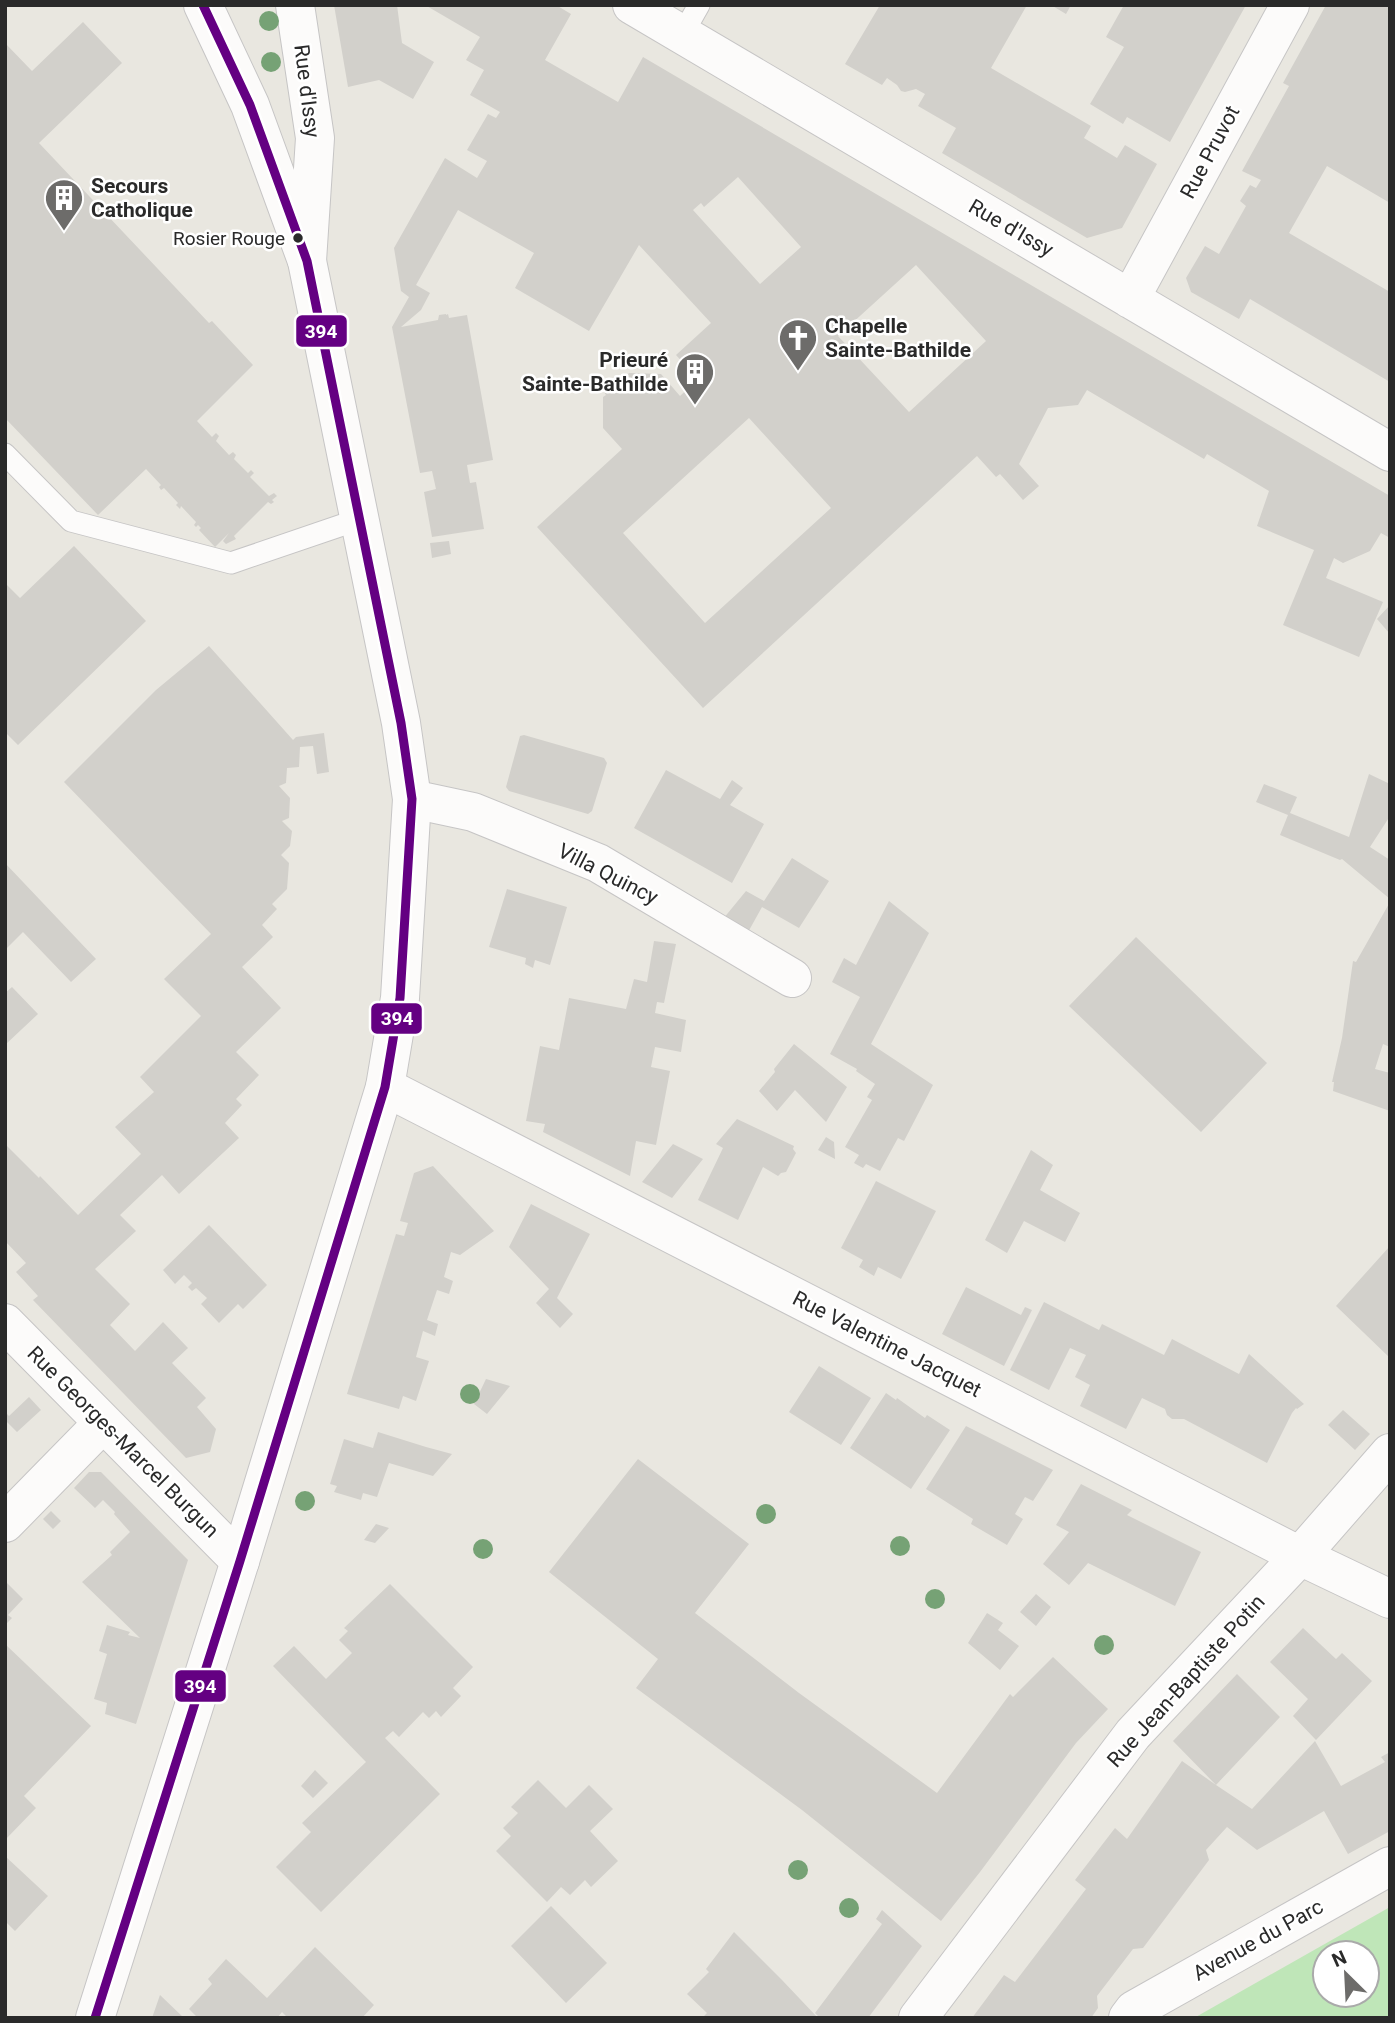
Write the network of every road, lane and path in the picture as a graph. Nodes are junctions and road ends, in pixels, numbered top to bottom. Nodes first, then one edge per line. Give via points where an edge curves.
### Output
1 (203, 5) edge
2 (295, 5) edge
3 (632, 5) edge
4 (1290, 5) edge
5 (690, 20) edge
6 (307, 261) junction
7 (1130, 299) junction
8 (1390, 453) edge
9 (5, 454) edge
10 (360, 519) junction
11 (412, 799) junction
12 (792, 978) dead end
13 (385, 1087) junction
14 (5, 1323) edge
15 (103, 1423) junction
16 (1390, 1453) edge
17 (5, 1523) edge
18 (1300, 1556) junction
19 (240, 1561) junction
20 (1390, 1599) edge
21 (1390, 1866) edge
22 (95, 2018) edge
23 (918, 2018) edge
24 (1128, 2018) edge

1 - 6 street via 250,105
2 - 6 street, Rue d'Issy via 315,138
3 - 5 street, Rue d'Issy
4 - 7 street, Rue Pruvot
5 - 7 street, Rue d'Issy
6 - 10 street
7 - 8 street, Rue d'Issy
9 - 10 lane via 71,521 231,563
10 - 11 street
11 - 12 street, Villa Quincy via 473,812 598,863
11 - 13 street via 400,998
13 - 18 street, Rue Valentine Jacquet
13 - 19 street
14 - 15 street, Rue Georges-Marcel Burgun
15 - 17 street
15 - 19 street, Rue Georges-Marcel Burgun
16 - 18 street, Rue Jean-Baptiste Potin
18 - 20 street, Rue Valentine Jacquet
18 - 23 street, Rue Jean-Baptiste Potin via 1133,1734
19 - 22 street
21 - 24 street, Avenue du Parc via 1134,2010

